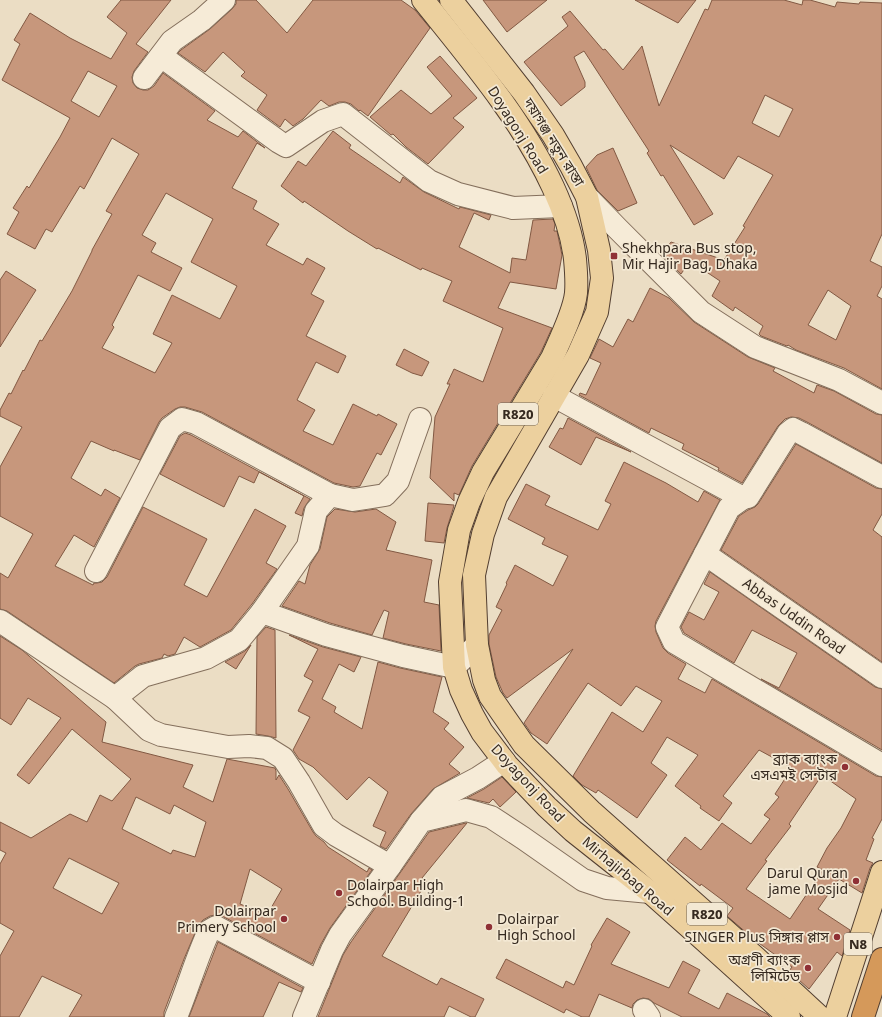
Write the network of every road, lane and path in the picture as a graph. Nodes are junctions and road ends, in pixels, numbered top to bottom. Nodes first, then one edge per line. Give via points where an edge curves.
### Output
1 (224, 0) edge
2 (423, 0) edge
3 (451, 0) edge
4 (161, 56) junction
5 (144, 78) dead end
6 (587, 197) junction
7 (561, 206) junction
8 (554, 396) junction
9 (882, 402) edge
10 (420, 419) dead end
11 (882, 477) edge
12 (330, 495) junction
13 (743, 498) junction
14 (705, 554) junction
15 (96, 571) dead end
16 (262, 612) junction
17 (0, 621) edge
18 (477, 645) junction
19 (454, 666) junction
20 (882, 677) edge
21 (115, 698) junction
22 (504, 761) junction
23 (882, 765) edge
24 (421, 821) junction
25 (573, 830) joint
26 (390, 866) junction
27 (882, 872) edge
28 (664, 876) junction
29 (650, 892) junction
30 (882, 959) edge
31 (319, 982) junction
32 (176, 1017) edge
33 (304, 1017) edge
34 (790, 1017) edge
35 (820, 1017) edge
36 (835, 1017) edge
37 (863, 1017) edge

1 - 4 street via 202,20 172,41
2 - 7 main road, Doyagonj Road / R820 via 476,66 516,122 539,159
3 - 6 main road, দয়াগঞ্জ নতুন রাস্তা / R820 via 549,129
4 - 5 street
4 - 7 street via 286,146 323,121 343,114 429,181 458,194 513,208
6 - 8 main road, দয়াগঞ্জ নতুন রাস্তা / R820 via 599,250 602,278 597,312 578,355
6 - 9 street via 701,312 755,347 839,380
7 - 19 main road, Doyagonj Road / R820 via 573,243 577,276 576,294 552,358 483,472 459,530 450,582
8 - 13 street
8 - 18 main road, দয়াগঞ্জ নতুন রাস্তা / R820 via 496,498 483,534 474,575
10 - 12 street via 398,481 385,495 353,500
11 - 13 street via 793,429 748,497
12 - 15 street via 196,423 182,419 170,428
12 - 16 street via 316,511 308,546
13 - 14 street via 729,508
14 - 20 street, Abbas Uddin Road
14 - 23 street via 667,627 674,642
16 - 19 street via 326,635 403,656
16 - 21 street via 239,640 206,658 142,676
17 - 21 street
18 - 19 street
18 - 28 main road, দয়াগঞ্জ নতুন রাস্তা / R820 via 490,696 524,745 592,812
19 - 22 main road, Doyagonj Road / R820 via 472,714
21 - 26 street via 149,730 161,734 228,747 267,748 283,758 324,826
22 - 24 street via 442,797
22 - 25 main road, Doyagonj Road / R820
24 - 26 street
24 - 29 street via 466,810 491,817 583,880 607,888
25 - 29 main road, Mirhajirbag Road / R820
26 - 31 street via 340,935
27 - 36 main road, N8
28 - 29 main road
28 - 35 main road, R820
29 - 34 main road, Mirhajirbag Road / R820
30 - 37 highway
31 - 32 street via 216,927 209,931 200,950
31 - 33 street

